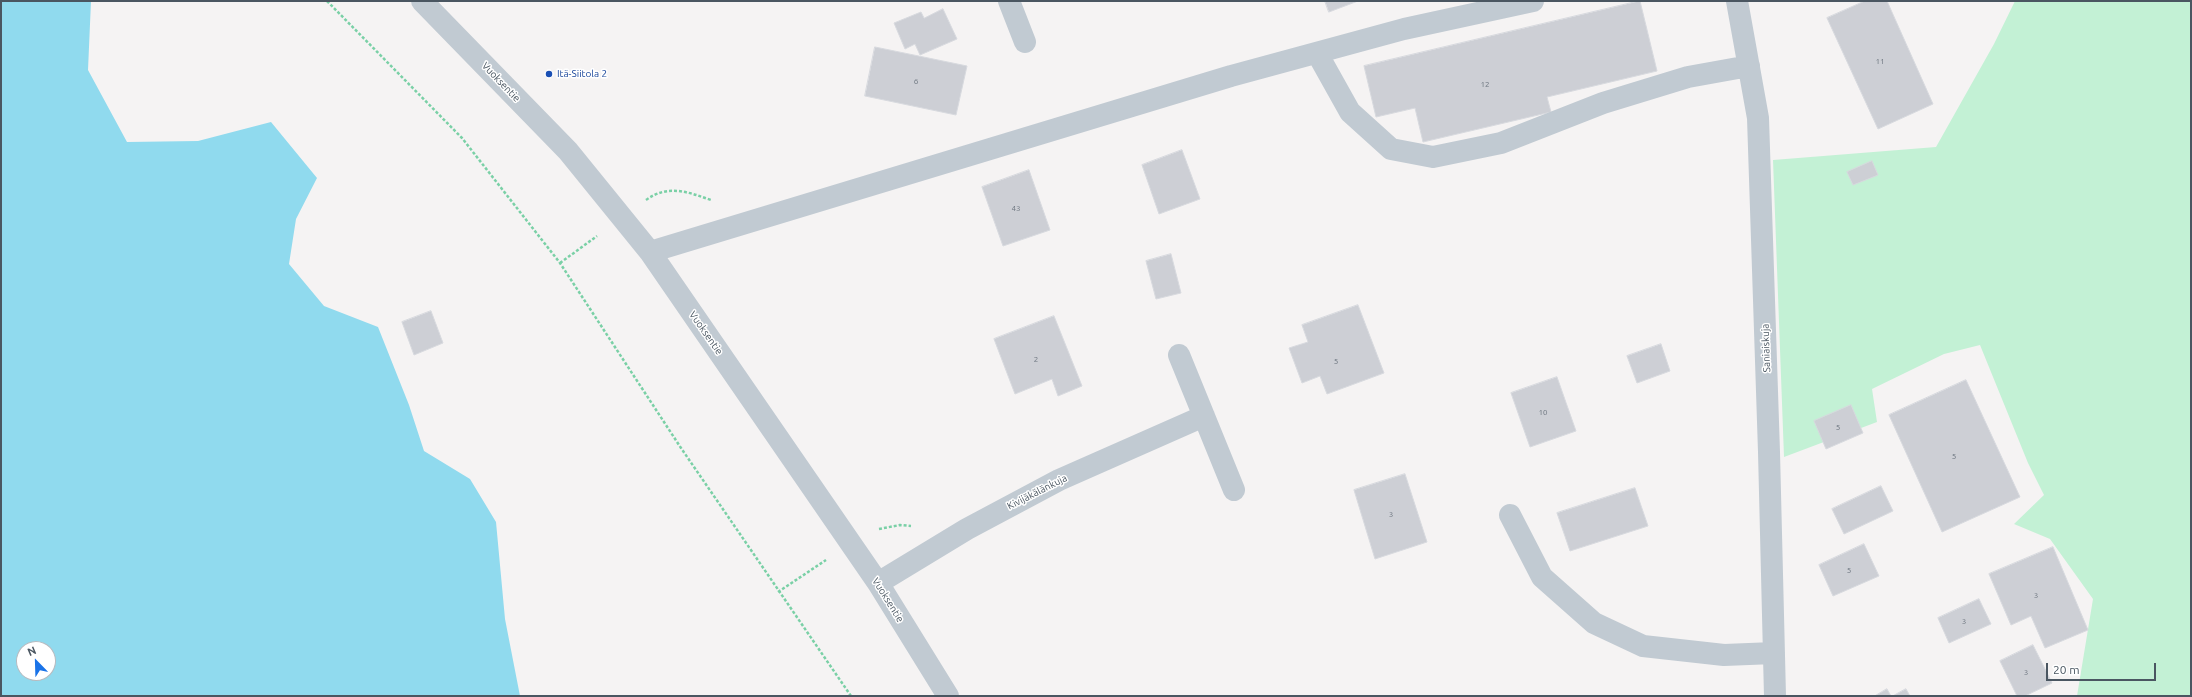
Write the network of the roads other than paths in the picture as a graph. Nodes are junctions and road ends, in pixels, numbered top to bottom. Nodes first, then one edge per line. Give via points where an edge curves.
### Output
1 (422, 1) edge
2 (1009, 1) edge
3 (1533, 1) edge
4 (1737, 1) edge
5 (1025, 42) dead end
6 (1317, 53) junction
7 (1749, 66) junction
8 (650, 252) junction
9 (1179, 355) dead end
10 (1204, 416) junction
11 (1234, 490) dead end
12 (1510, 515) dead end
13 (878, 583) junction
14 (1774, 653) junction
15 (948, 696) edge
16 (1775, 696) edge

1 - 8 street, Vuoksentie via 568,151
2 - 5 street
3 - 6 street via 1404,29
4 - 7 street, Saniaiskuja
6 - 7 street via 1350,112 1391,149 1433,157 1501,143 1603,103 1688,77
6 - 8 street via 1231,76
7 - 14 street, Saniaiskuja via 1758,118
8 - 13 street, Vuoksentie
9 - 10 street
10 - 11 street
10 - 13 street, Kivijäkälänkuja via 1059,480 967,529
12 - 14 street via 1542,577 1594,622 1643,646 1724,655
13 - 15 street, Vuoksentie
14 - 16 street, Saniaiskuja

